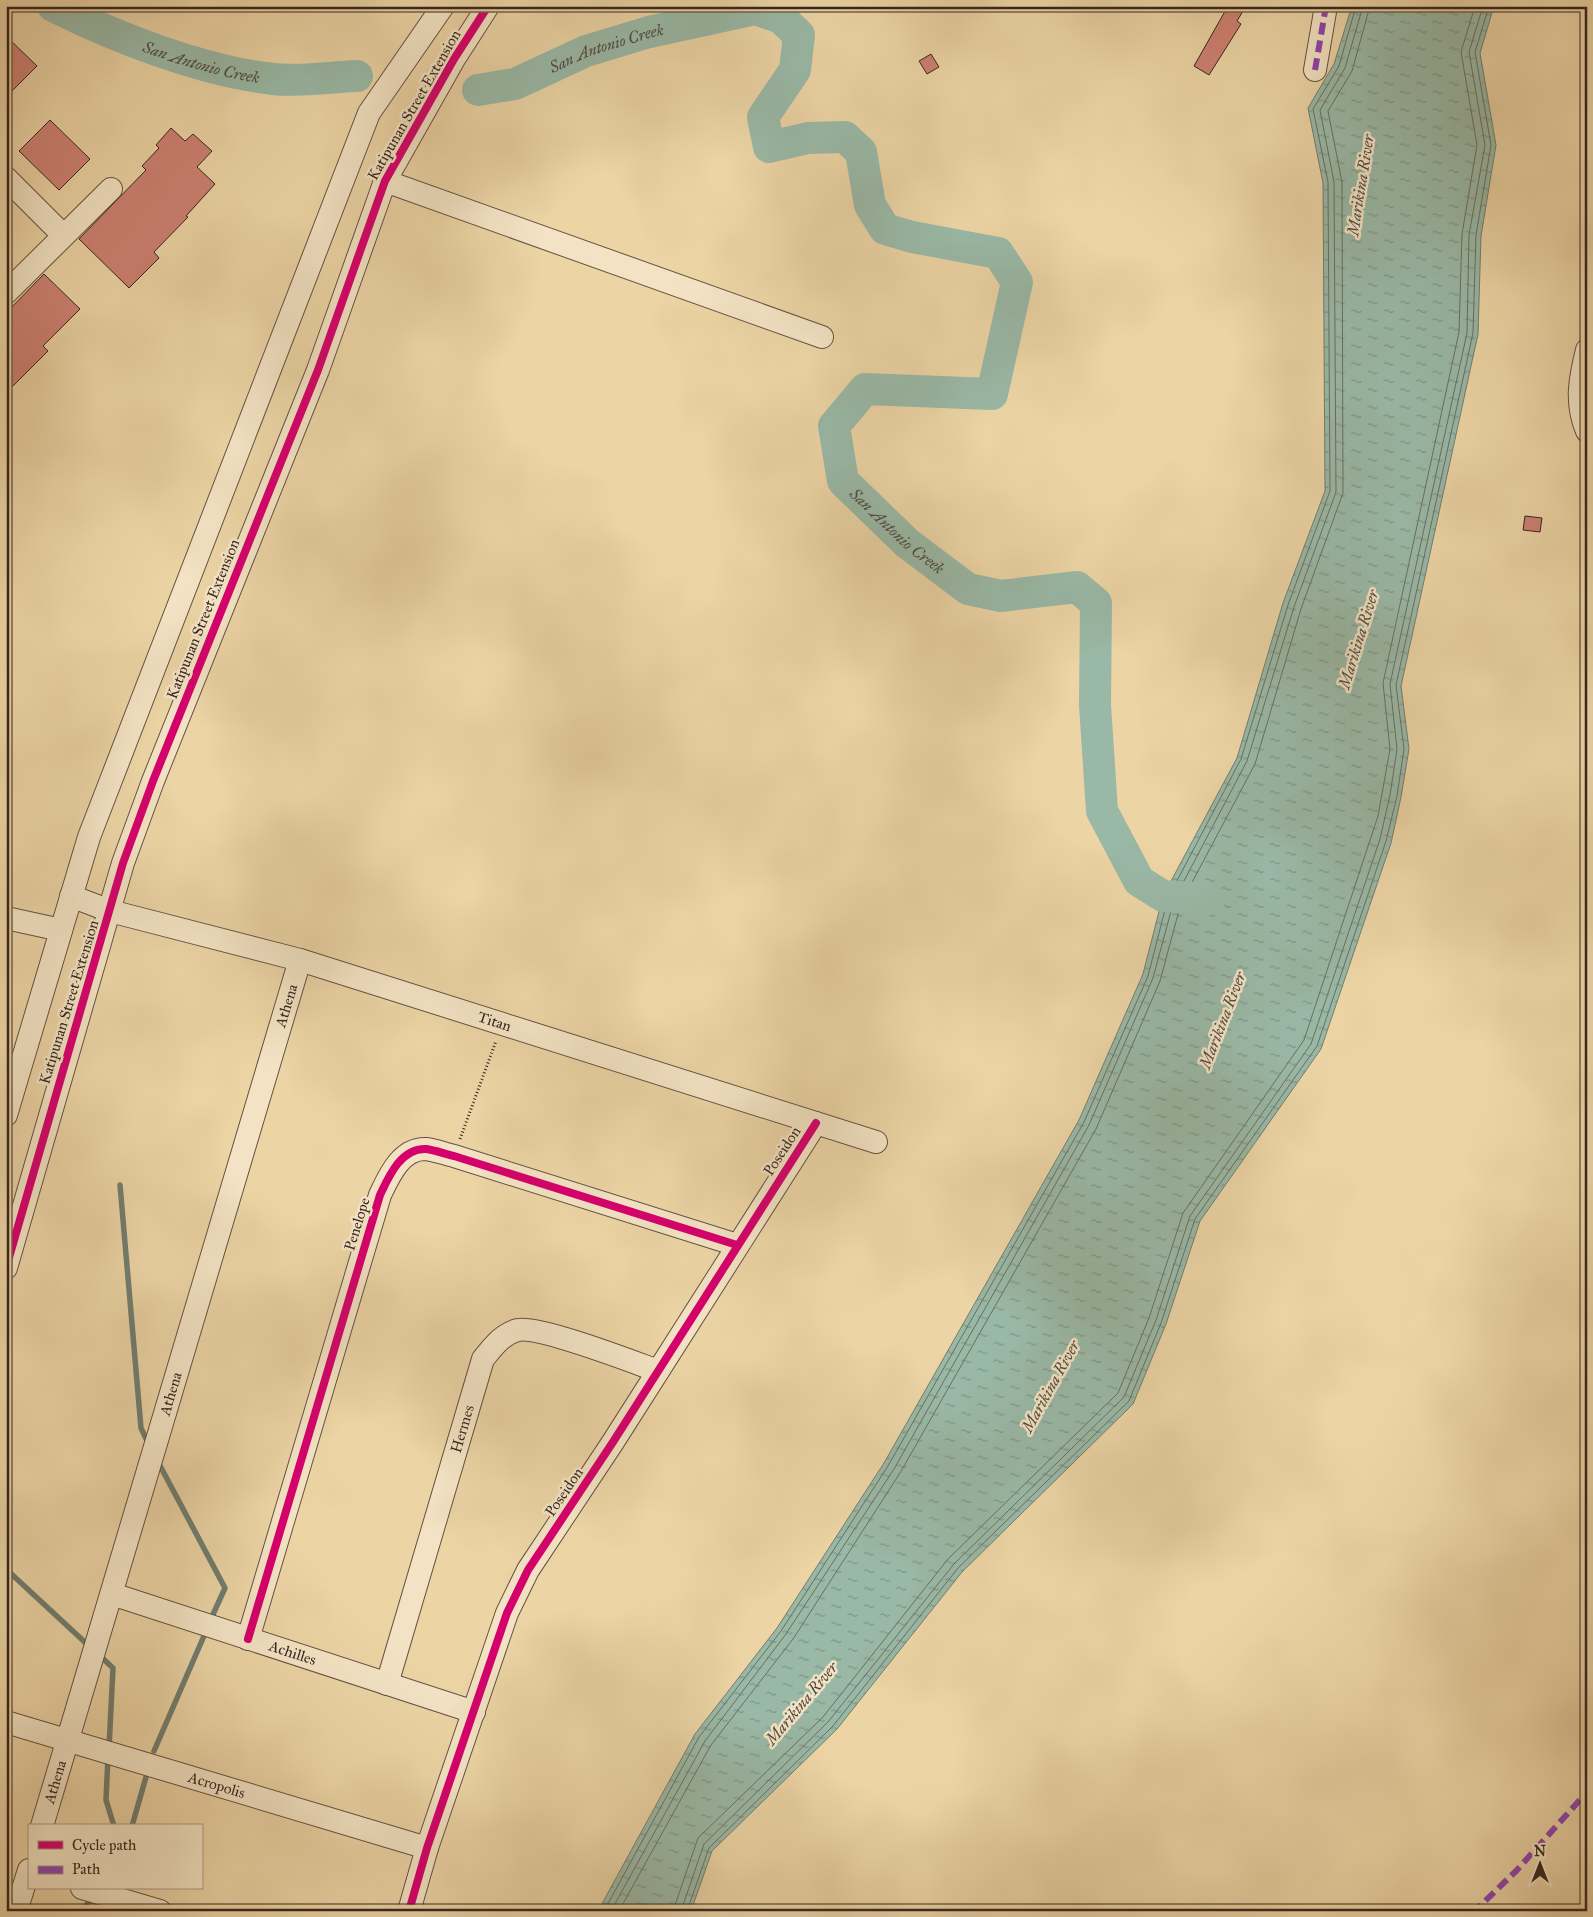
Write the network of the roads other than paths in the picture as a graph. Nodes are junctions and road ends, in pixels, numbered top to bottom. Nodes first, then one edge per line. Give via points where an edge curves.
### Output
1 (443, 6) edge
2 (1326, 6) edge
3 (486, 9) edge
4 (1315, 70) dead end
5 (6, 178) edge
6 (385, 181) junction
7 (111, 189) dead end
8 (63, 235) junction
9 (6, 293) edge
10 (822, 337) dead end
11 (1587, 350) edge
12 (1587, 431) edge
13 (71, 896) junction
14 (110, 911) junction
15 (6, 918) edge
16 (61, 930) junction
17 (300, 960) junction
18 (6, 1115) edge
19 (816, 1123) junction
20 (876, 1142) dead end
21 (737, 1245) junction
22 (6, 1268) edge
23 (658, 1371) junction
24 (112, 1594) junction
25 (248, 1639) junction
26 (387, 1684) junction
27 (474, 1712) junction
28 (6, 1722) edge
29 (69, 1740) junction
30 (43, 1824) edge
31 (427, 1848) junction
32 (28, 1872) edge
33 (89, 1890) edge
34 (16, 1911) edge
35 (160, 1911) edge
36 (409, 1911) edge

1 - 13 street, Katipunan Street Extension via 369,113 93,827
2 - 4 street
3 - 6 street, Katipunan Street Extension
5 - 8 street
6 - 10 street
6 - 14 street, Katipunan Street Extension via 318,370 153,781
7 - 8 street
8 - 9 street
11 - 12 street via 1579,385 1579,405
13 - 14 street, Titan
13 - 16 street, Katipunan Street Extension
14 - 17 street, Titan
14 - 22 street, Katipunan Street Extension
15 - 16 street
16 - 18 street, Katipunan Street Extension
17 - 19 street, Titan
17 - 24 street, Athena
19 - 20 street, Titan
19 - 21 street, Poseidon
21 - 23 street, Poseidon
21 - 25 street, Penelope via 454,1156 426,1149 412,1152 392,1171 380,1195
23 - 26 street, Hermes via 554,1336 519,1330 502,1338 484,1359
23 - 27 street, Poseidon via 528,1570 507,1613
24 - 25 street, Achilles
24 - 29 street, Athena
25 - 26 street, Achilles
26 - 27 street, Achilles
27 - 31 street, Poseidon
28 - 29 street, Acropolis
29 - 30 street, Athena
29 - 31 street, Acropolis
31 - 36 street, Poseidon
32 - 34 street
33 - 35 street

